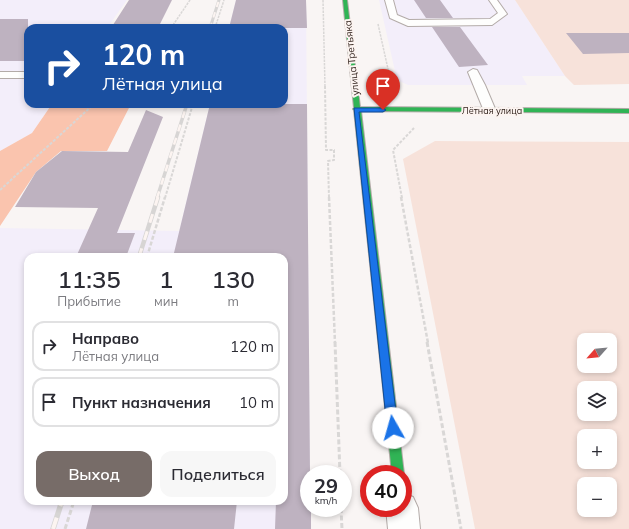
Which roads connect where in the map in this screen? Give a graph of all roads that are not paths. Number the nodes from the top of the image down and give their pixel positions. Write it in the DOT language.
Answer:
graph roads {
  1 [pos="345,0"];
  2 [pos="389,0"];
  3 [pos="493,0"];
  4 [pos="473,72"];
  5 [pos="0,75"];
  6 [pos="24,75"];
  7 [pos="356,110"];
  8 [pos="490,111"];
  9 [pos="629,111"];
  10 [pos="397,465"];
  11 [pos="403,517"];
  12 [pos="404,529"];
  1 -- 7 [label="street, улица Третьяка"];
  2 -- 3 [label="lane"];
  4 -- 8 [label="lane"];
  5 -- 6 [label="lane"];
  7 -- 8 [label="street, Лётная улица"];
  7 -- 10 [label="street, улица Третьяка"];
  8 -- 9 [label="street, Лётная улица"];
  11 -- 12 [label="street"];
}
